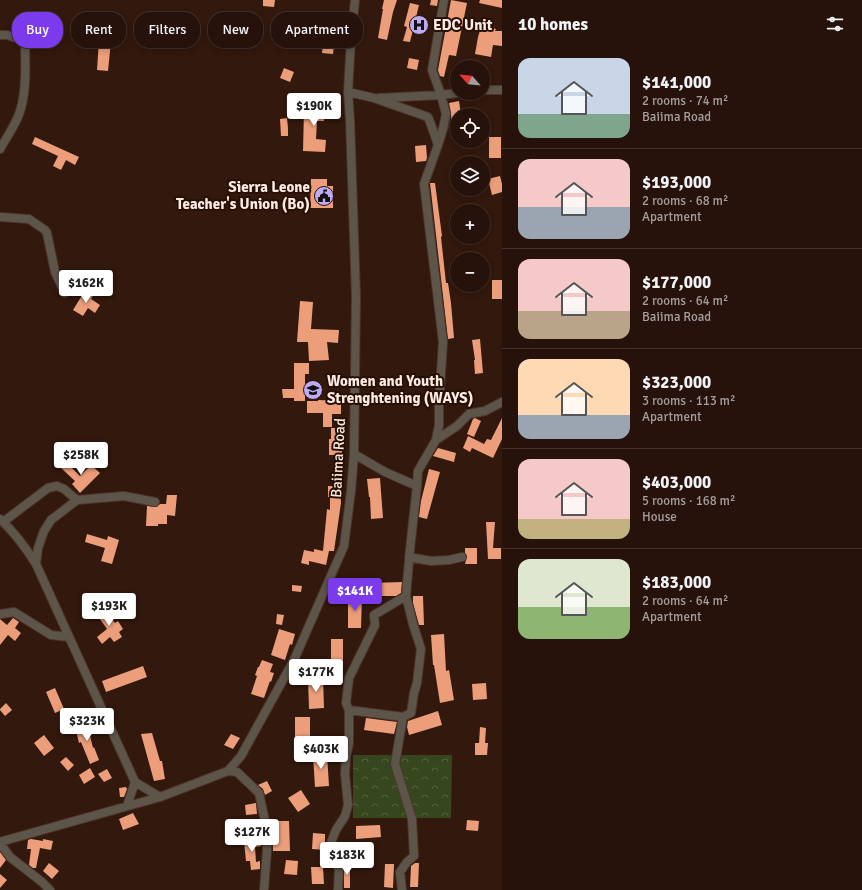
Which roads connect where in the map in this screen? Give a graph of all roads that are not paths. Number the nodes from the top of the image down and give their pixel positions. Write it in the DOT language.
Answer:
graph roads {
  1 [pos="355,0"];
  2 [pos="444,0"];
  3 [pos="0,35"];
  4 [pos="490,90"];
  5 [pos="502,90"];
  6 [pos="348,92"];
  7 [pos="450,94"];
  8 [pos="441,95"];
  9 [pos="374,98"];
  10 [pos="438,145"];
  11 [pos="0,149"];
  12 [pos="0,217"];
  13 [pos="65,293"];
  14 [pos="502,402"];
  15 [pos="436,440"];
  16 [pos="354,454"];
  17 [pos="417,486"];
  18 [pos="78,500"];
  19 [pos="154,502"];
  20 [pos="2,520"];
  21 [pos="409,557"];
  22 [pos="462,557"];
  23 [pos="36,564"];
  24 [pos="406,596"];
  25 [pos="1,614"];
  26 [pos="69,637"];
  27 [pos="349,710"];
  28 [pos="403,717"];
  29 [pos="228,771"];
  30 [pos="135,782"];
  31 [pos="160,797"];
  32 [pos="127,806"];
  33 [pos="0,842"];
  34 [pos="50,890"];
  35 [pos="264,890"];
  36 [pos="338,890"];
  37 [pos="402,890"];
  1 -- 6 [label="street, Baiima Road"];
  2 -- 8 [label="street"];
  3 -- 11 [label="street"];
  4 -- 5 [label="street"];
  6 -- 9 [label="street"];
  6 -- 16 [label="street, Baiima Road"];
  7 -- 8 [label="street"];
  8 -- 9 [label="street"];
  8 -- 10 [label="street"];
  9 -- 10 [label="street"];
  10 -- 15 [label="street"];
  12 -- 13 [label="street"];
  14 -- 15 [label="street"];
  15 -- 17 [label="street"];
  16 -- 17 [label="street"];
  16 -- 29 [label="street, Baiima Road"];
  17 -- 21 [label="street"];
  18 -- 19 [label="street"];
  18 -- 20 [label="street"];
  18 -- 23 [label="street"];
  20 -- 23 [label="street"];
  21 -- 22 [label="street"];
  21 -- 24 [label="street"];
  23 -- 26 [label="street"];
  24 -- 27 [label="street"];
  24 -- 28 [label="street"];
  25 -- 26 [label="street"];
  26 -- 30 [label="street"];
  27 -- 28 [label="street"];
  27 -- 36 [label="street"];
  28 -- 37 [label="street"];
  29 -- 31 [label="street"];
  29 -- 35 [label="street"];
  30 -- 31 [label="street"];
  30 -- 32 [label="street"];
  31 -- 32 [label="street"];
  32 -- 33 [label="street"];
  33 -- 34 [label="street"];
}
